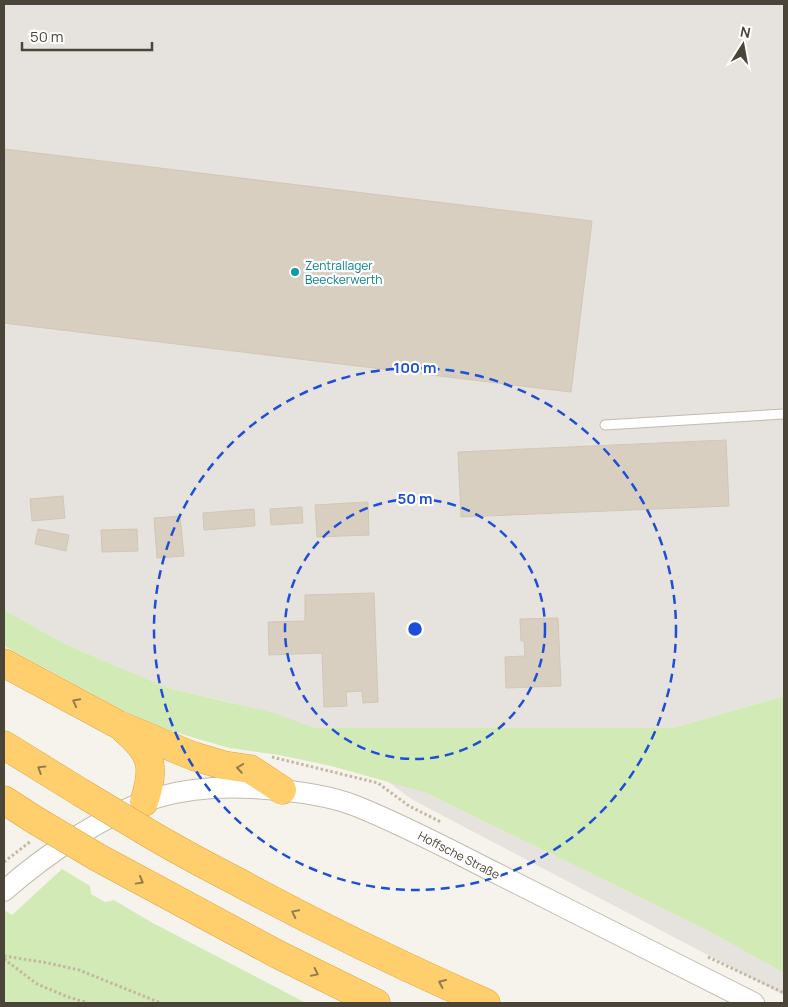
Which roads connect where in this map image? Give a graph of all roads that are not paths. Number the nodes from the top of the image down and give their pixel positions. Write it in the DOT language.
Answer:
graph roads {
  1 [pos="784,414"];
  2 [pos="605,425"];
  3 [pos="4,663"];
  4 [pos="119,725"];
  5 [pos="4,745"];
  6 [pos="282,790"];
  7 [pos="4,800"];
  8 [pos="144,802"];
  9 [pos="4,890"];
  10 [pos="376,1003"];
  11 [pos="486,1003"];
  12 [pos="754,1003"];
  1 -- 2 [label="lane"];
  4 -- 3 [label="highway, one-way"];
  6 -- 4 [label="highway, one-way"];
  4 -- 8 [label="highway"];
  11 -- 5 [label="highway, one-way, bridge"];
  6 -- 8 [label="street, Hoffsche Straße"];
  6 -- 12 [label="street, Hoffsche Straße"];
  7 -- 10 [label="highway, one-way, bridge"];
  8 -- 9 [label="street, Hoffsche Straße"];
}
